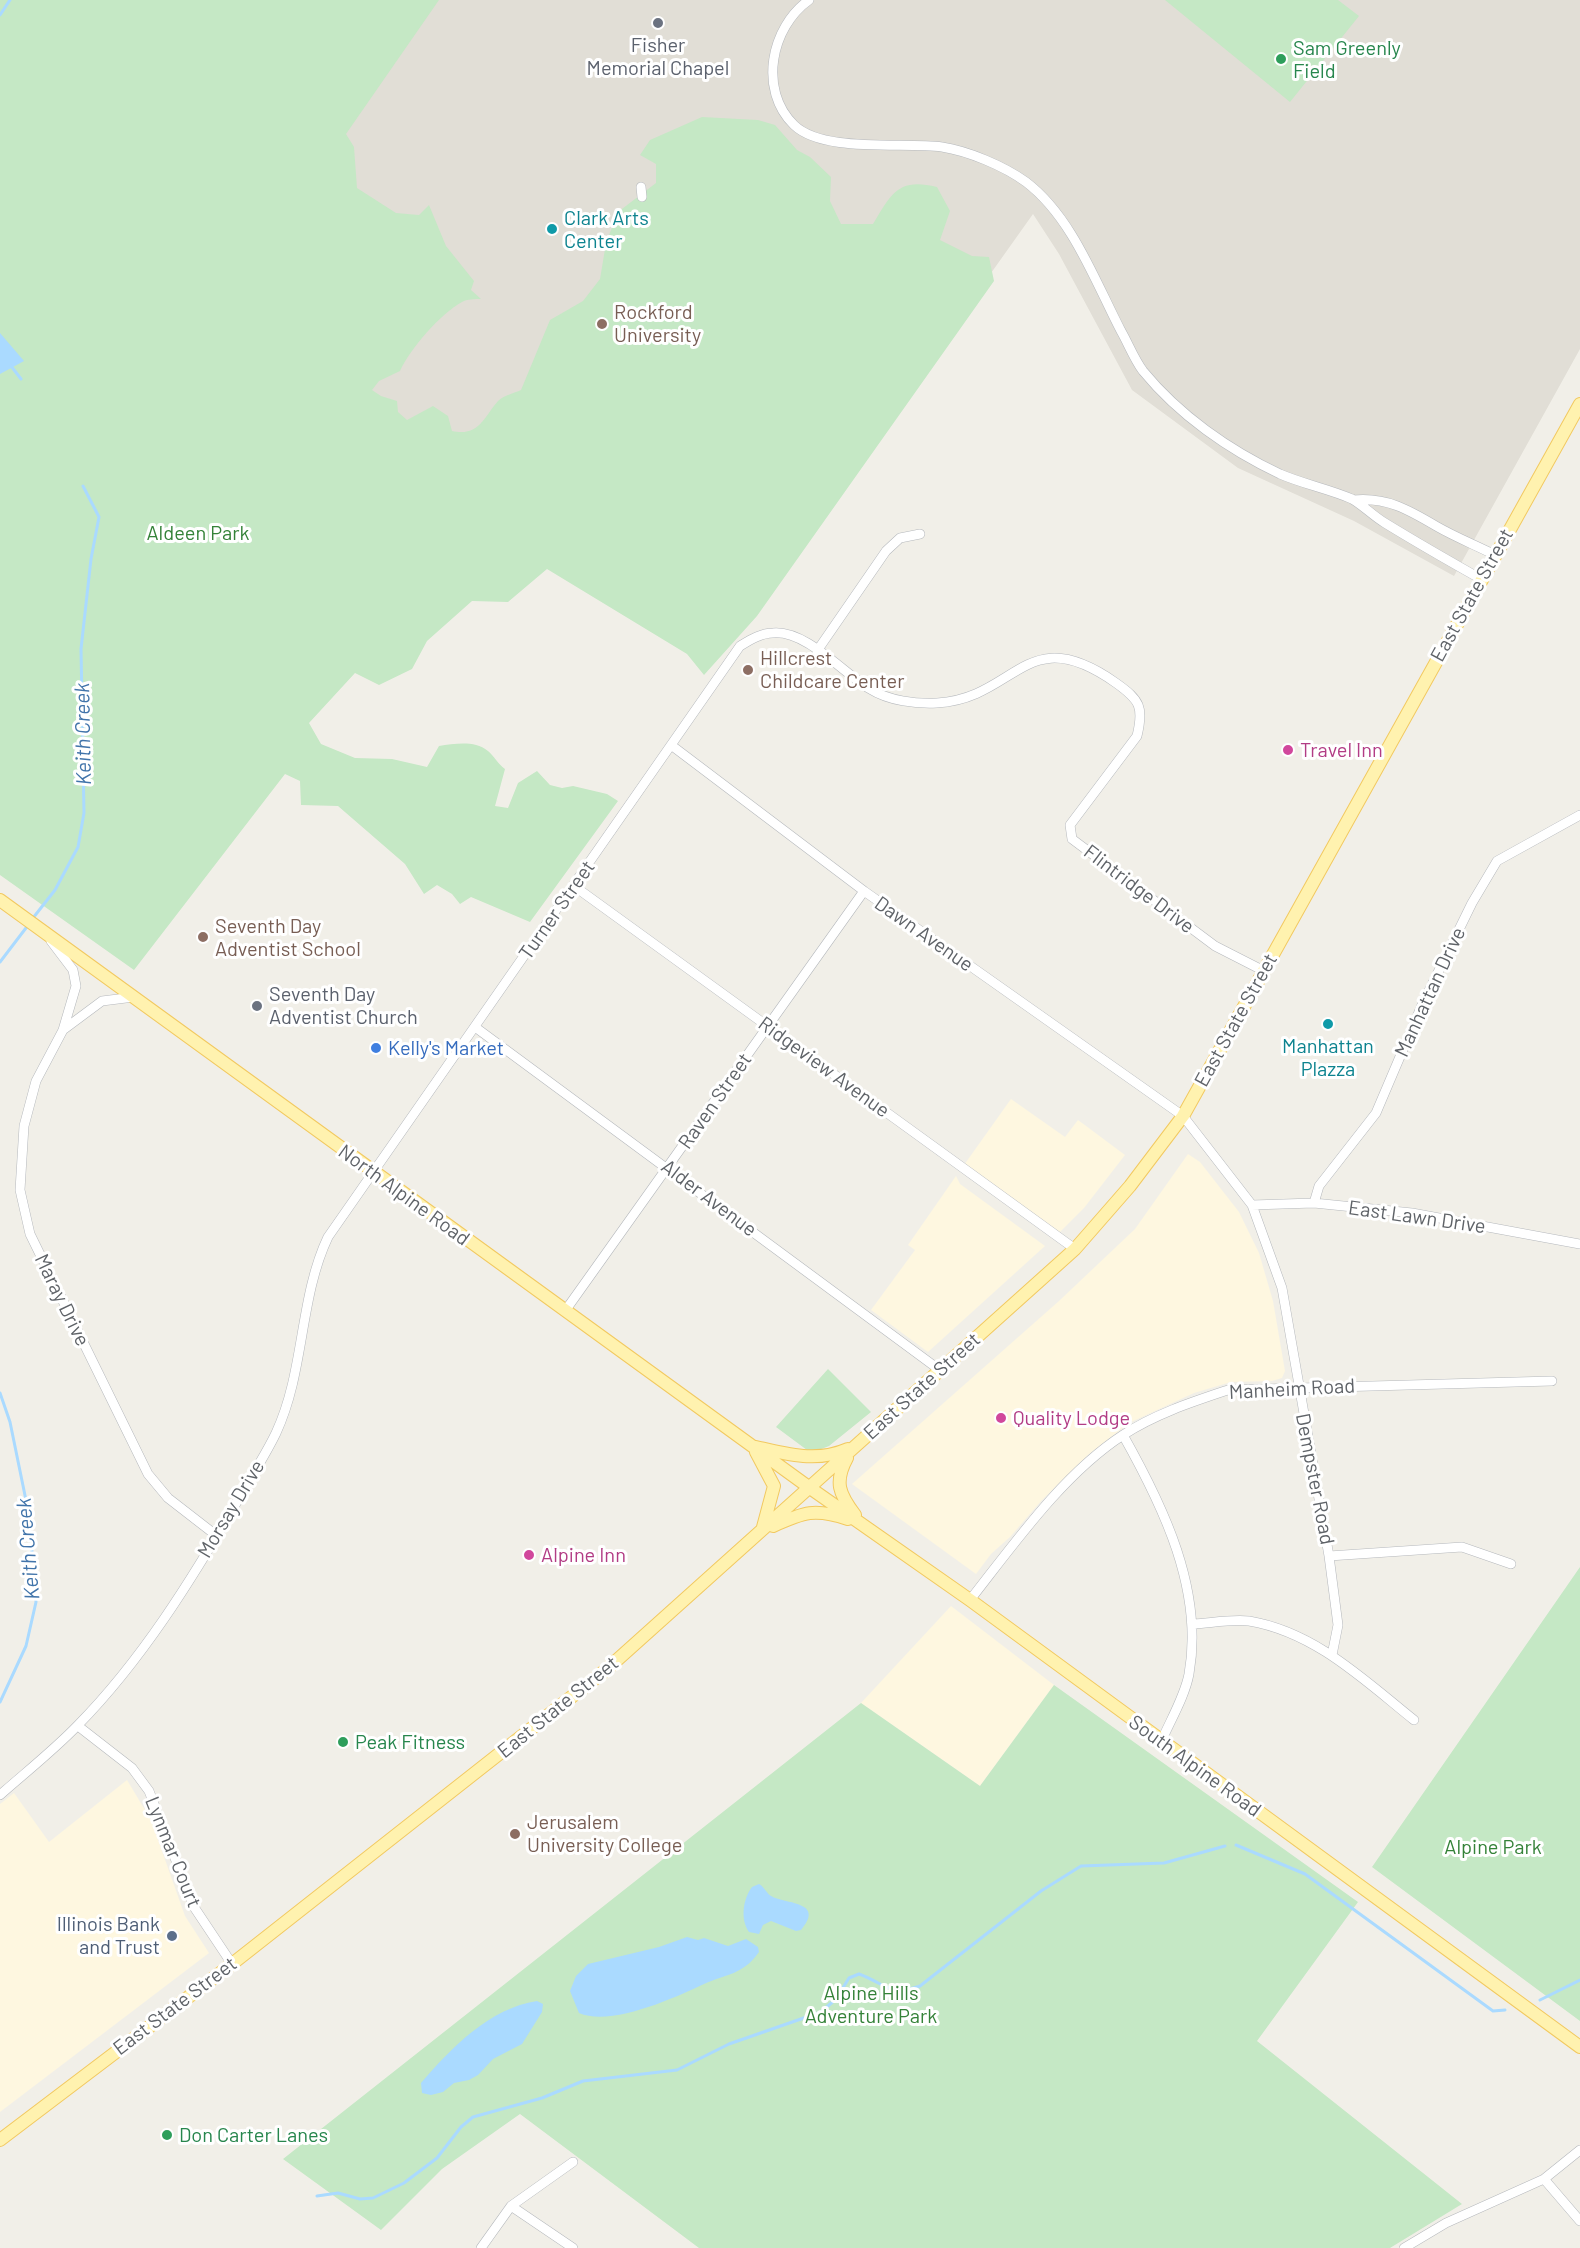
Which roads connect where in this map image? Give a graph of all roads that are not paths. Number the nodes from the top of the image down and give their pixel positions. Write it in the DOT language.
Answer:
graph roads {
  1 [pos="809,0"];
  2 [pos="1580,404"];
  3 [pos="1354,500"];
  4 [pos="920,534"];
  5 [pos="1495,555"];
  6 [pos="1481,579"];
  7 [pos="740,646"];
  8 [pos="817,651"];
  9 [pos="671,745"];
  10 [pos="1580,815"];
  11 [pos="574,886"];
  12 [pos="864,891"];
  13 [pos="0,900"];
  14 [pos="45,932"];
  15 [pos="1264,971"];
  16 [pos="134,998"];
  17 [pos="767,1026"];
  18 [pos="475,1027"];
  19 [pos="63,1030"];
  20 [pos="1183,1116"];
  21 [pos="668,1168"];
  22 [pos="373,1172"];
  23 [pos="1314,1203"];
  24 [pos="1252,1205"];
  25 [pos="1580,1244"];
  26 [pos="1075,1249"];
  27 [pos="565,1311"];
  28 [pos="941,1371"];
  29 [pos="1552,1381"];
  30 [pos="1298,1387"];
  31 [pos="1123,1435"];
  32 [pos="752,1445"];
  33 [pos="857,1445"];
  34 [pos="810,1488"];
  35 [pos="861,1523"];
  36 [pos="761,1531"];
  37 [pos="218,1536"];
  38 [pos="1329,1556"];
  39 [pos="1512,1564"];
  40 [pos="970,1600"];
  41 [pos="1194,1624"];
  42 [pos="1332,1655"];
  43 [pos="1414,1720"];
  44 [pos="78,1726"];
  45 [pos="1161,1742"];
  46 [pos="0,1795"];
  47 [pos="232,1964"];
  48 [pos="1580,2047"];
  49 [pos="0,2140"];
  50 [pos="1580,2150"];
  51 [pos="573,2162"];
  52 [pos="1544,2179"];
  53 [pos="511,2206"];
  54 [pos="1580,2221"];
  55 [pos="481,2248"];
  56 [pos="573,2248"];
  57 [pos="1404,2248"];
  1 -- 3 [label="street"];
  2 -- 5 [label="main road, East State Street"];
  3 -- 5 [label="street"];
  3 -- 6 [label="street"];
  4 -- 8 [label="street"];
  5 -- 6 [label="main road, East State Street"];
  6 -- 15 [label="main road, East State Street"];
  7 -- 8 [label="street, Flintridge Drive"];
  7 -- 9 [label="street, Turner Street"];
  8 -- 15 [label="street, Flintridge Drive"];
  9 -- 11 [label="street, Turner Street"];
  9 -- 12 [label="street, Dawn Avenue"];
  10 -- 23 [label="street, Manhattan Drive"];
  11 -- 17 [label="street, Ridgeview Avenue"];
  11 -- 18 [label="street, Turner Street"];
  12 -- 17 [label="street, Raven Street"];
  12 -- 20 [label="street, Dawn Avenue"];
  13 -- 14 [label="main road, North Alpine Road"];
  14 -- 16 [label="main road, North Alpine Road"];
  14 -- 19 [label="street"];
  15 -- 20 [label="main road, East State Street"];
  16 -- 19 [label="street"];
  16 -- 22 [label="main road, North Alpine Road"];
  17 -- 21 [label="street, Raven Street"];
  17 -- 26 [label="street, Ridgeview Avenue"];
  18 -- 21 [label="street, Alder Avenue"];
  18 -- 22 [label="street, Turner Street"];
  19 -- 37 [label="street, Maray Drive"];
  20 -- 24 [label="street, Dempster Road"];
  20 -- 26 [label="main road, East State Street"];
  21 -- 27 [label="street, Raven Street"];
  21 -- 28 [label="street, Alder Avenue"];
  22 -- 27 [label="main road, North Alpine Road"];
  22 -- 37 [label="street, Morsay Drive"];
  23 -- 24 [label="street, East Lawn Drive"];
  23 -- 25 [label="street, East Lawn Drive"];
  24 -- 30 [label="street, Dempster Road"];
  26 -- 28 [label="main road, East State Street"];
  27 -- 32 [label="main road, North Alpine Road"];
  28 -- 33 [label="main road, East State Street"];
  29 -- 30 [label="street, Manheim Road"];
  30 -- 31 [label="street, Manheim Road"];
  30 -- 38 [label="street, Dempster Road"];
  31 -- 40 [label="street, Manheim Road"];
  31 -- 41 [label="street"];
  32 -- 33 [label="main road"];
  32 -- 34 [label="main road, North Alpine Road"];
  32 -- 36 [label="main road"];
  33 -- 34 [label="main road, East State Street"];
  33 -- 35 [label="main road"];
  34 -- 35 [label="main road, South Alpine Road"];
  34 -- 36 [label="main road, East State Street"];
  35 -- 36 [label="main road"];
  35 -- 40 [label="main road, South Alpine Road"];
  36 -- 47 [label="main road, East State Street"];
  37 -- 44 [label="street, Morsay Drive"];
  38 -- 39 [label="street"];
  38 -- 42 [label="street, Dempster Road"];
  40 -- 45 [label="main road, South Alpine Road"];
  41 -- 42 [label="street"];
  41 -- 45 [label="street"];
  42 -- 43 [label="street"];
  44 -- 46 [label="street, Morsay Drive"];
  44 -- 47 [label="street, Lynmar Court"];
  45 -- 48 [label="main road, South Alpine Road"];
  47 -- 49 [label="main road, East State Street"];
  50 -- 52 [label="street"];
  51 -- 53 [label="street"];
  52 -- 54 [label="street"];
  52 -- 57 [label="street"];
  53 -- 55 [label="street"];
  53 -- 56 [label="street"];
}
